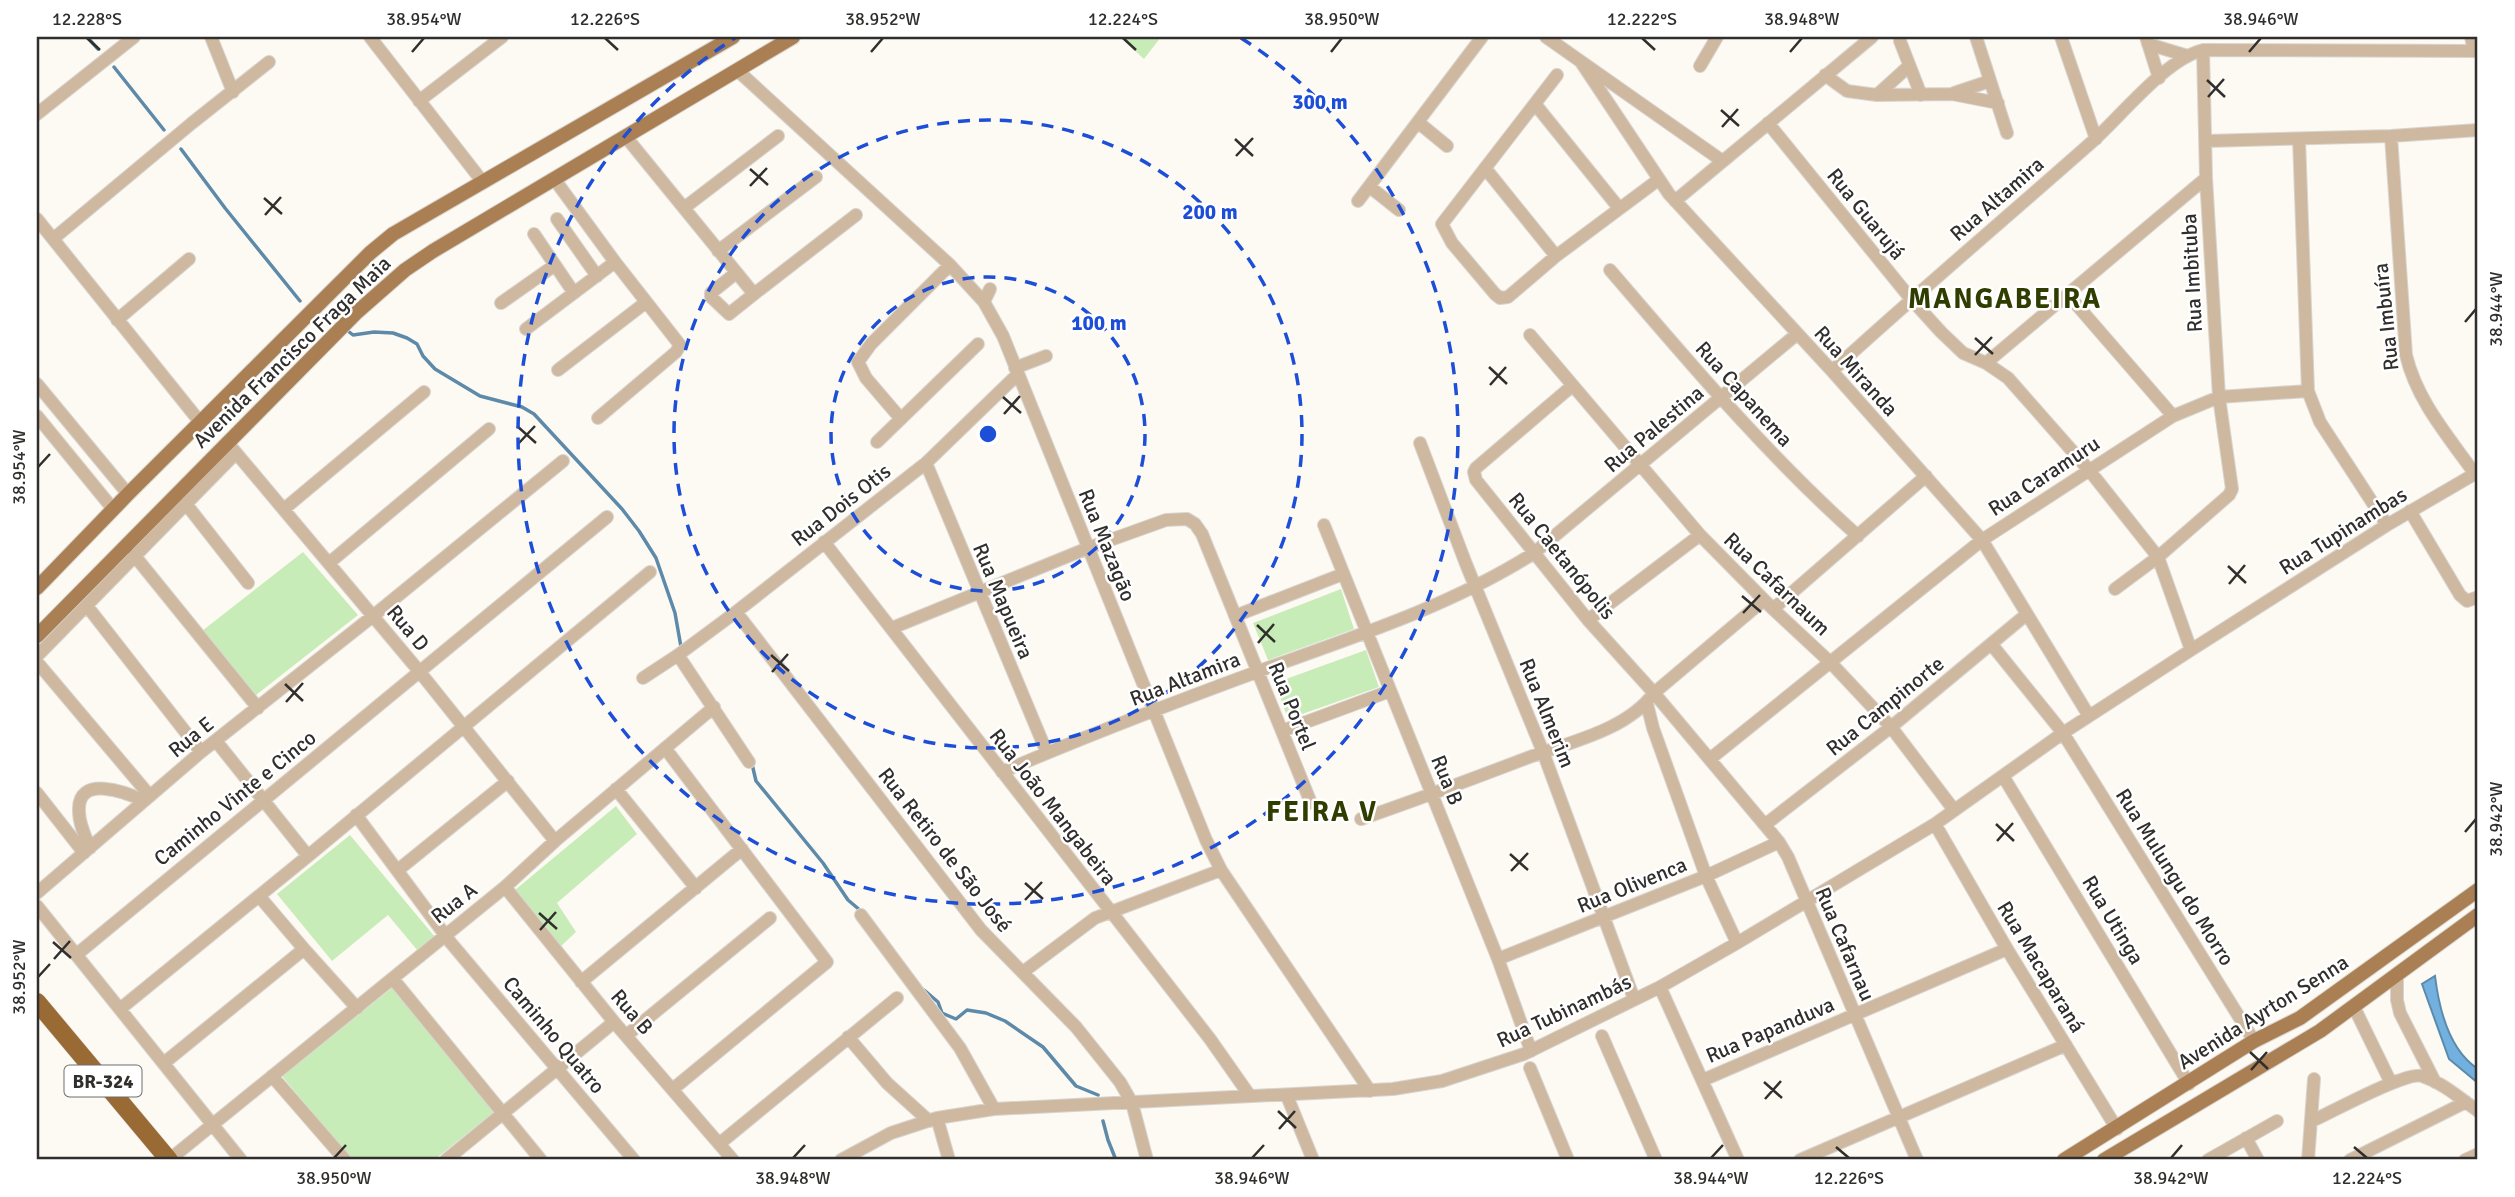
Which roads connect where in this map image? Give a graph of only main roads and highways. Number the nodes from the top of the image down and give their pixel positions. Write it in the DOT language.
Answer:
graph roads {
  1 [pos="733,37"];
  2 [pos="793,37"];
  3 [pos="83,542"];
  4 [pos="100,572"];
  5 [pos="37,588"];
  6 [pos="37,601"];
  7 [pos="37,621"];
  8 [pos="37,636"];
  9 [pos="2478,890"];
  10 [pos="2478,915"];
  11 [pos="37,1002"];
  12 [pos="2112,1158"];
  13 [pos="169,1160"];
  14 [pos="2064,1160"];
  1 -- 3 [label="main road, Avenida Francisco Fraga Maia"];
  2 -- 4 [label="main road, Avenida Francisco Fraga Maia"];
  3 -- 5 [label="main road, Avenida Francisco Fraga Maia"];
  3 -- 6 [label="main road"];
  4 -- 7 [label="main road"];
  4 -- 8 [label="main road, Avenida Francisco Fraga Maia"];
  9 -- 14 [label="main road, Avenida Ayrton Senna"];
  10 -- 12 [label="main road, Avenida Ayrton Senna"];
  11 -- 13 [label="highway, BR-324"];
}
